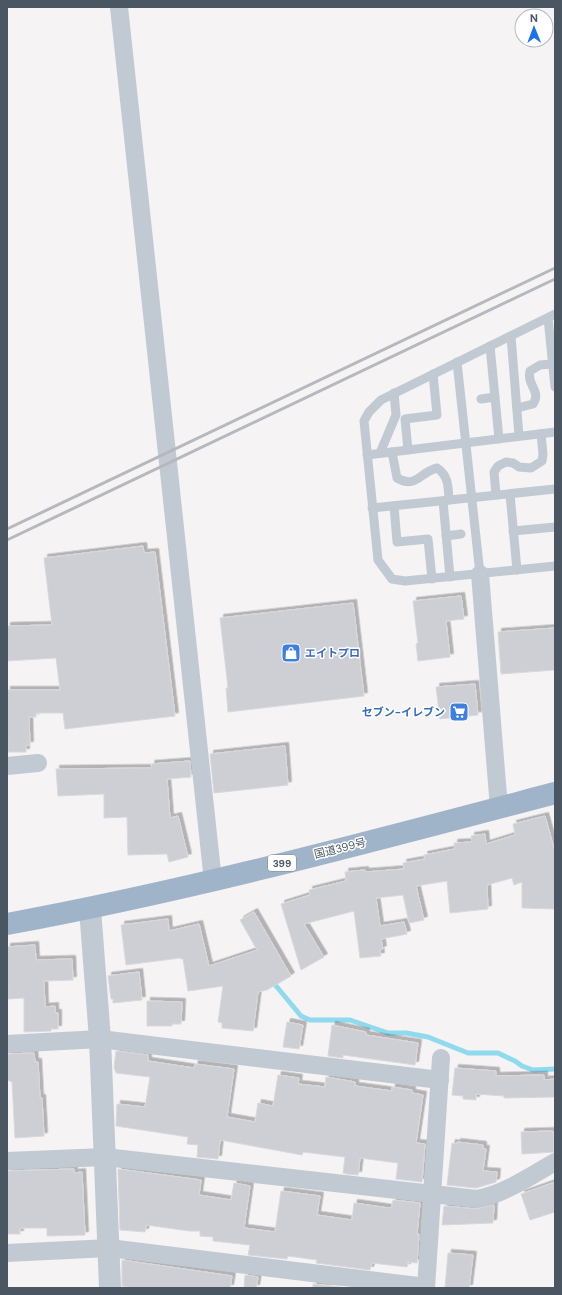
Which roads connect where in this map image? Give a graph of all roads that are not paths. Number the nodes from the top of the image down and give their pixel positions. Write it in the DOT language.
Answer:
graph roads {
  1 [pos="120,7"];
  2 [pos="551,316"];
  3 [pos="511,336"];
  4 [pos="490,346"];
  5 [pos="553,360"];
  6 [pos="457,362"];
  7 [pos="433,374"];
  8 [pos="555,382"];
  9 [pos="394,393"];
  10 [pos="495,397"];
  11 [pos="481,399"];
  12 [pos="517,408"];
  13 [pos="555,432"];
  14 [pos="541,434"];
  15 [pos="519,436"];
  16 [pos="499,439"];
  17 [pos="466,443"];
  18 [pos="408,450"];
  19 [pos="392,452"];
  20 [pos="380,453"];
  21 [pos="367,455"];
  22 [pos="555,489"];
  23 [pos="510,494"];
  24 [pos="496,495"];
  25 [pos="471,498"];
  26 [pos="446,500"];
  27 [pos="394,506"];
  28 [pos="372,508"];
  29 [pos="555,526"];
  30 [pos="513,531"];
  31 [pos="461,534"];
  32 [pos="446,536"];
  33 [pos="555,566"];
  34 [pos="516,570"];
  35 [pos="480,574"];
  36 [pos="450,577"];
  37 [pos="432,579"];
  38 [pos="38,763"];
  39 [pos="7,766"];
  40 [pos="555,793"];
  41 [pos="499,808"];
  42 [pos="213,880"];
  43 [pos="90,909"];
  44 [pos="7,924"];
  45 [pos="100,1039"];
  46 [pos="7,1044"];
  47 [pos="441,1058"];
  48 [pos="440,1080"];
  49 [pos="104,1156"];
  50 [pos="7,1161"];
  51 [pos="555,1162"];
  52 [pos="432,1195"];
  53 [pos="109,1248"];
  54 [pos="7,1252"];
  55 [pos="426,1287"];
  56 [pos="110,1288"];
  1 -- 42 [label="street"];
  2 -- 3 [label="lane"];
  2 -- 5 [label="lane"];
  3 -- 4 [label="lane"];
  3 -- 12 [label="lane"];
  4 -- 6 [label="lane"];
  4 -- 10 [label="lane"];
  5 -- 8 [label="lane"];
  5 -- 12 [label="lane"];
  6 -- 7 [label="lane"];
  6 -- 17 [label="lane"];
  7 -- 9 [label="lane"];
  7 -- 18 [label="lane"];
  9 -- 20 [label="lane"];
  9 -- 21 [label="lane"];
  10 -- 11 [label="lane"];
  10 -- 16 [label="lane"];
  12 -- 15 [label="lane"];
  13 -- 14 [label="lane"];
  14 -- 15 [label="lane"];
  14 -- 24 [label="lane"];
  15 -- 16 [label="lane"];
  16 -- 17 [label="lane"];
  17 -- 18 [label="lane"];
  17 -- 25 [label="lane"];
  18 -- 19 [label="lane"];
  19 -- 20 [label="lane"];
  19 -- 26 [label="lane"];
  20 -- 21 [label="lane"];
  21 -- 28 [label="lane"];
  22 -- 23 [label="lane"];
  23 -- 24 [label="lane"];
  23 -- 30 [label="lane"];
  24 -- 25 [label="lane"];
  25 -- 26 [label="lane"];
  25 -- 35 [label="lane"];
  26 -- 27 [label="lane"];
  26 -- 32 [label="lane"];
  27 -- 28 [label="lane"];
  27 -- 37 [label="lane"];
  28 -- 37 [label="lane"];
  29 -- 30 [label="lane"];
  30 -- 34 [label="lane"];
  31 -- 32 [label="lane"];
  32 -- 36 [label="lane"];
  33 -- 34 [label="lane"];
  34 -- 35 [label="lane"];
  35 -- 36 [label="lane"];
  35 -- 41 [label="street"];
  36 -- 37 [label="lane"];
  38 -- 39 [label="street"];
  40 -- 41 [label="highway, 国道399号 / 399"];
  41 -- 42 [label="highway, 国道399号 / 399"];
  42 -- 43 [label="highway, 国道399号 / 399"];
  43 -- 44 [label="highway, 国道399号 / 399"];
  43 -- 45 [label="street"];
  45 -- 46 [label="street"];
  45 -- 48 [label="street"];
  45 -- 49 [label="street"];
  47 -- 48 [label="street"];
  48 -- 52 [label="street"];
  49 -- 50 [label="street"];
  49 -- 52 [label="street"];
  49 -- 53 [label="street"];
  51 -- 52 [label="street"];
  52 -- 55 [label="street"];
  53 -- 54 [label="street"];
  53 -- 55 [label="street"];
  53 -- 56 [label="street"];
}
